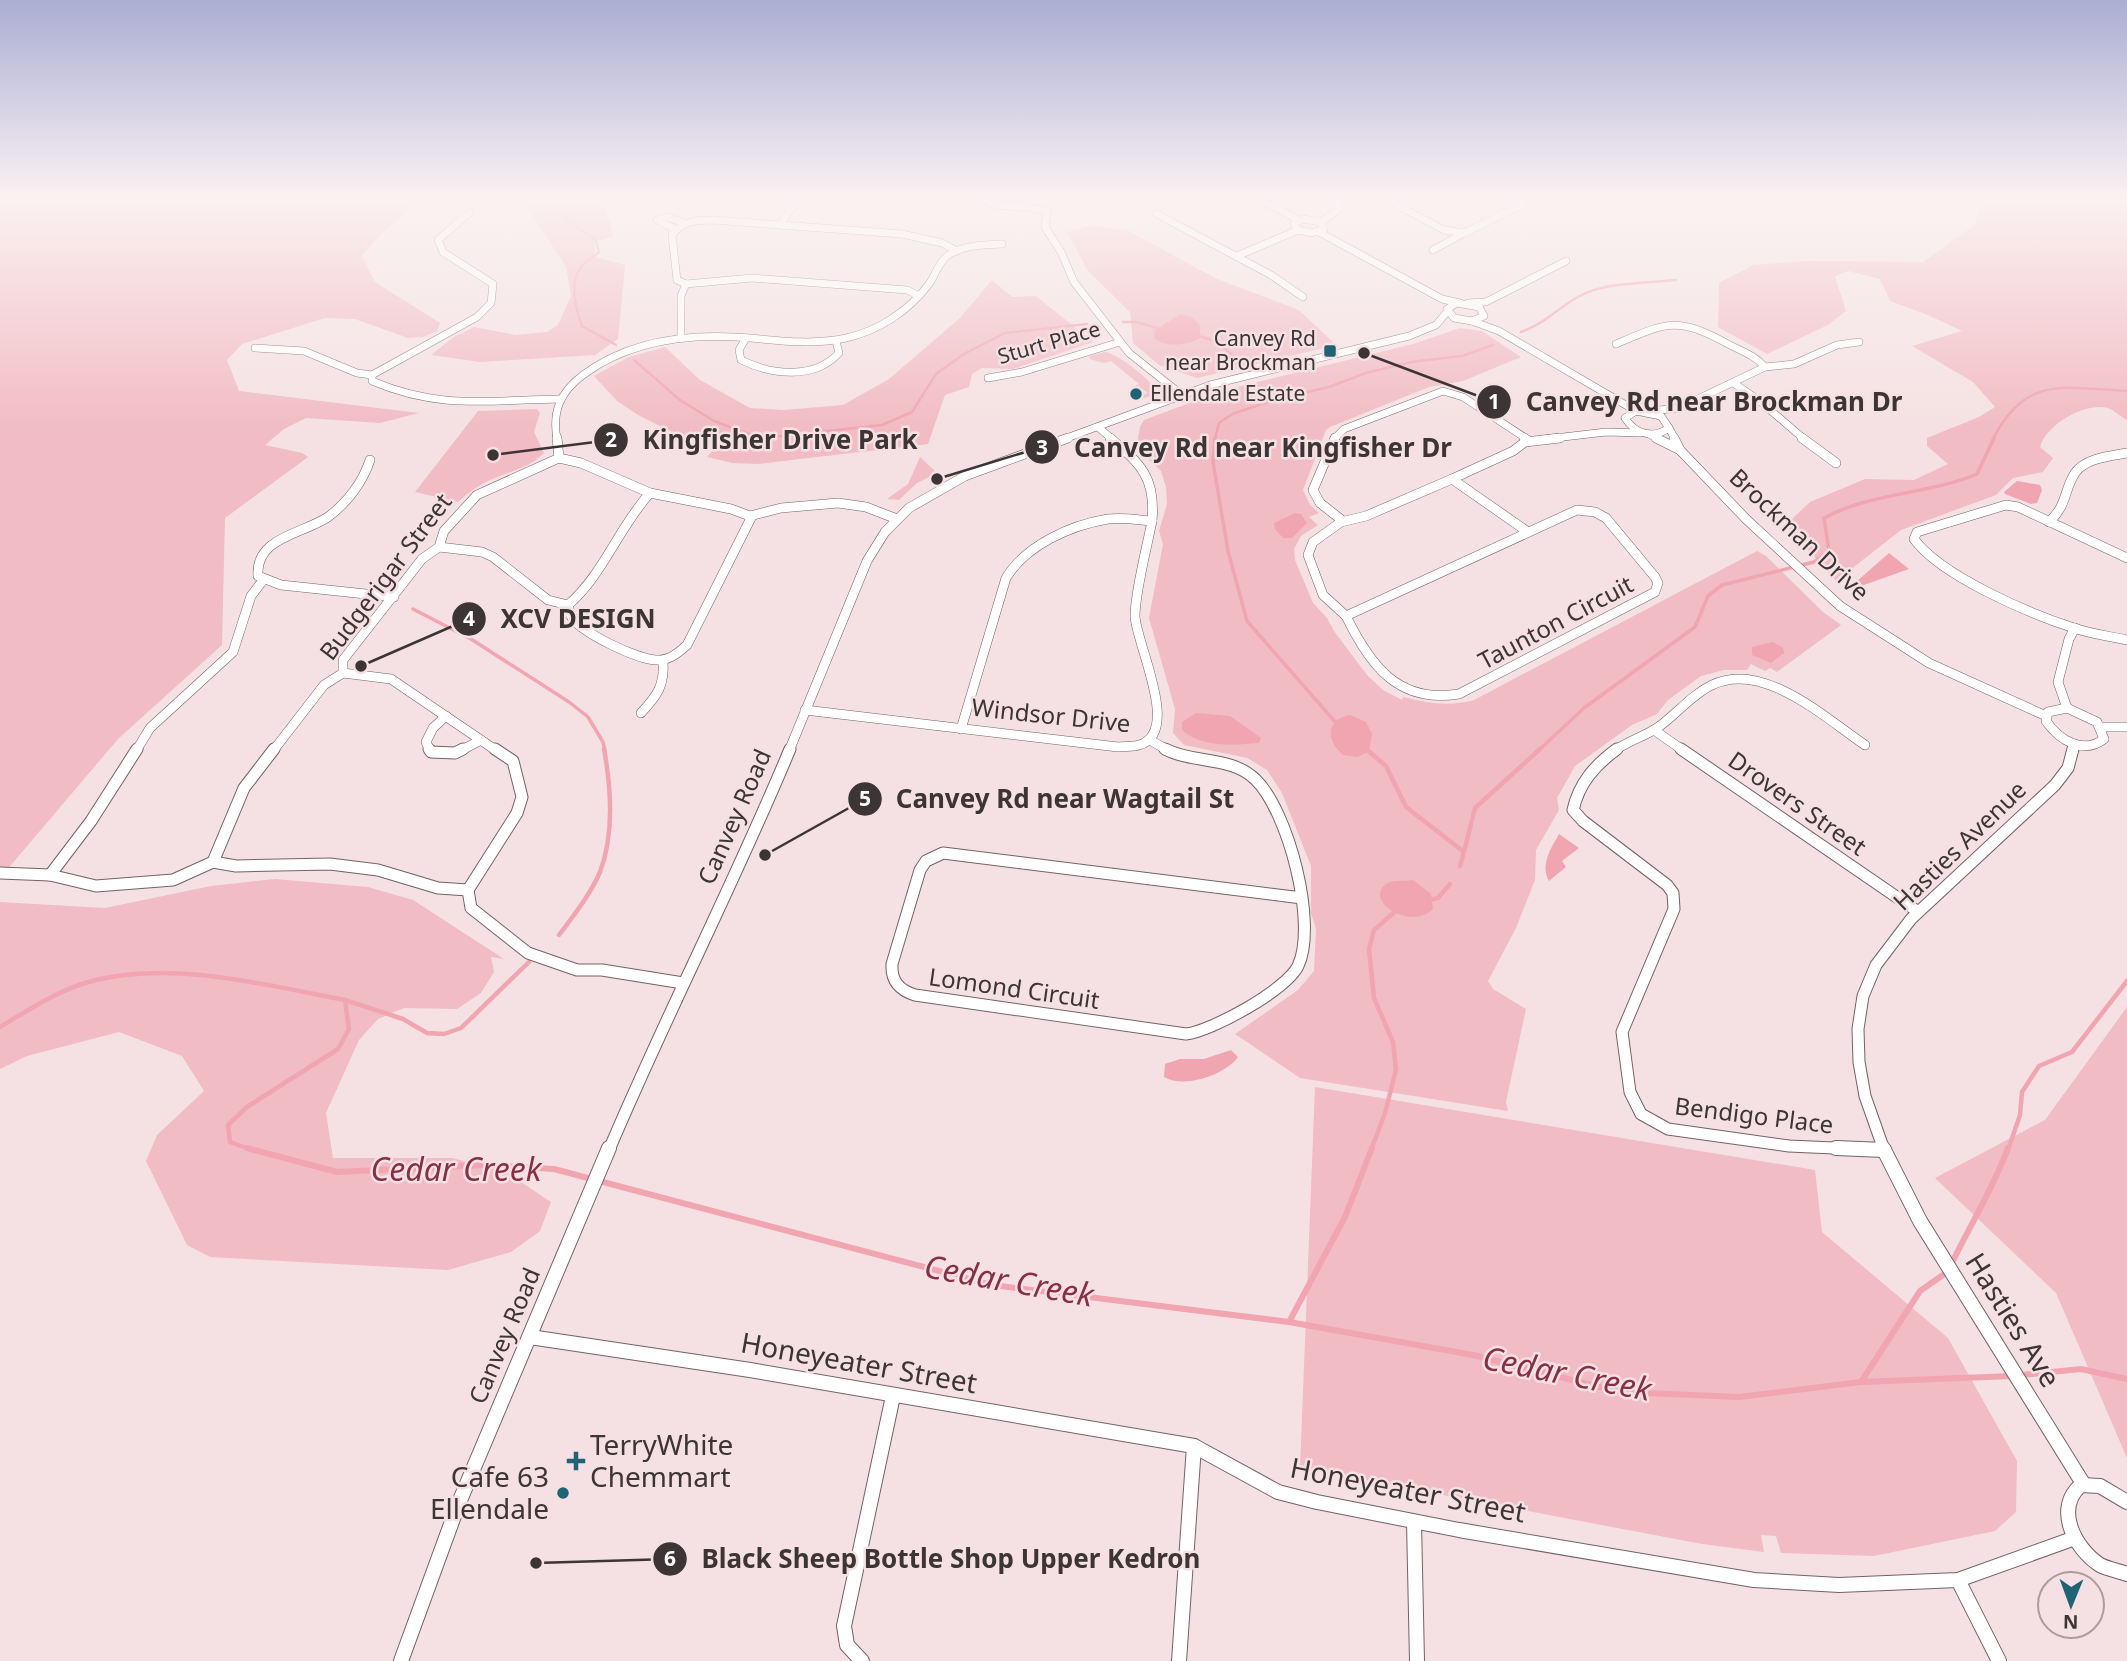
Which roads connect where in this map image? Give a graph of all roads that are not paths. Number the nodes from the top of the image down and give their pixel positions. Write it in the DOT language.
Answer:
graph roads {
  1 [pos="477,274"];
  2 [pos="676,274"];
  3 [pos="934,274"];
  4 [pos="1070,274"];
  5 [pos="1268,274"];
  6 [pos="1395,274"];
  7 [pos="1545,274"];
  8 [pos="686,284"];
  9 [pos="919,296"];
  10 [pos="1303,298"];
  11 [pos="1442,299"];
  12 [pos="1464,303"];
  13 [pos="1485,309"];
  14 [pos="1448,310"];
  15 [pos="1469,321"];
  16 [pos="1428,329"];
  17 [pos="1499,331"];
  18 [pos="681,337"];
  19 [pos="746,338"];
  20 [pos="836,341"];
  21 [pos="1120,342"];
  22 [pos="1859,342"];
  23 [pos="1616,344"];
  24 [pos="256,348"];
  25 [pos="1765,367"];
  26 [pos="372,374"];
  27 [pos="988,378"];
  28 [pos="1735,384"];
  29 [pos="1182,396"];
  30 [pos="1609,397"];
  31 [pos="560,399"];
  32 [pos="1679,408"];
  33 [pos="1636,411"];
  34 [pos="1650,411"];
  35 [pos="1626,419"];
  36 [pos="1668,424"];
  37 [pos="1098,427"];
  38 [pos="1606,432"];
  39 [pos="1645,433"];
  40 [pos="1528,441"];
  41 [pos="1680,450"];
  42 [pos="2127,453"];
  43 [pos="559,458"];
  44 [pos="370,460"];
  45 [pos="1836,463"];
  46 [pos="1452,479"];
  47 [pos="650,493"];
  48 [pos="752,516"];
  49 [pos="897,519"];
  50 [pos="1343,521"];
  51 [pos="1152,522"];
  52 [pos="2049,522"];
  53 [pos="1528,533"];
  54 [pos="439,547"];
  55 [pos="2127,558"];
  56 [pos="264,579"];
  57 [pos="394,597"];
  58 [pos="568,605"];
  59 [pos="1346,616"];
  60 [pos="2075,628"];
  61 [pos="2127,640"];
  62 [pos="663,661"];
  63 [pos="343,673"];
  64 [pos="2067,708"];
  65 [pos="805,710"];
  66 [pos="641,713"];
  67 [pos="446,716"];
  68 [pos="2046,716"];
  69 [pos="2101,727"];
  70 [pos="2127,727"];
  71 [pos="961,729"];
  72 [pos="1654,730"];
  73 [pos="481,740"];
  74 [pos="1150,740"];
  75 [pos="2074,744"];
  76 [pos="1865,745"];
  77 [pos="214,862"];
  78 [pos="0,873"];
  79 [pos="50,875"];
  80 [pos="468,890"];
  81 [pos="1302,898"];
  82 [pos="1917,911"];
  83 [pos="683,983"];
  84 [pos="1884,1150"];
  85 [pos="1899,1182"];
  86 [pos="530,1337"];
  87 [pos="893,1396"];
  88 [pos="1194,1446"];
  89 [pos="2084,1485"];
  90 [pos="2127,1502"];
  91 [pos="1414,1522"];
  92 [pos="2075,1538"];
  93 [pos="2127,1574"];
  94 [pos="1958,1580"];
  95 [pos="401,1661"];
  96 [pos="862,1661"];
  97 [pos="1179,1661"];
  98 [pos="1417,1661"];
  99 [pos="1999,1661"];
  1 -- 26 [label="street"];
  2 -- 8 [label="street"];
  3 -- 9 [label="street"];
  4 -- 21 [label="street"];
  5 -- 10 [label="street"];
  6 -- 11 [label="street"];
  7 -- 13 [label="street"];
  8 -- 9 [label="street"];
  8 -- 18 [label="street"];
  9 -- 20 [label="street"];
  11 -- 12 [label="street"];
  11 -- 14 [label="street"];
  12 -- 13 [label="street"];
  12 -- 14 [label="street, Canvey Road"];
  13 -- 15 [label="street, Canvey Road"];
  13 -- 17 [label="street"];
  14 -- 15 [label="street"];
  14 -- 16 [label="street, Canvey Road"];
  15 -- 16 [label="street, Canvey Road"];
  15 -- 17 [label="street"];
  16 -- 29 [label="street, Canvey Road"];
  17 -- 30 [label="street"];
  18 -- 19 [label="street"];
  18 -- 31 [label="street"];
  19 -- 20 [label="street"];
  19 -- 20 [label="street"];
  21 -- 27 [label="street, Sturt Place"];
  21 -- 29 [label="street"];
  22 -- 25 [label="street"];
  23 -- 25 [label="street"];
  24 -- 26 [label="street"];
  25 -- 28 [label="street"];
  26 -- 31 [label="street"];
  28 -- 32 [label="street"];
  28 -- 45 [label="street"];
  29 -- 37 [label="street, Canvey Road"];
  30 -- 33 [label="street"];
  30 -- 35 [label="street"];
  31 -- 43 [label="street"];
  32 -- 34 [label="street"];
  32 -- 36 [label="street"];
  33 -- 34 [label="street"];
  33 -- 35 [label="street, Taunton Circuit"];
  34 -- 36 [label="street"];
  35 -- 38 [label="street, Taunton Circuit"];
  35 -- 39 [label="street, Brockman Drive"];
  36 -- 39 [label="street"];
  36 -- 41 [label="street, Brockman Drive"];
  37 -- 49 [label="street, Canvey Road"];
  37 -- 51 [label="street, Windsor Drive"];
  38 -- 39 [label="street, Taunton Circuit"];
  38 -- 40 [label="street, Taunton Circuit"];
  39 -- 41 [label="street, Brockman Drive"];
  40 -- 46 [label="street, Taunton Circuit"];
  40 -- 50 [label="street"];
  41 -- 68 [label="street, Brockman Drive"];
  42 -- 52 [label="street"];
  43 -- 47 [label="street"];
  43 -- 54 [label="street, Budgerigar Street"];
  44 -- 56 [label="street"];
  46 -- 50 [label="street, Taunton Circuit"];
  46 -- 53 [label="street"];
  47 -- 48 [label="street"];
  47 -- 58 [label="street"];
  48 -- 49 [label="street"];
  48 -- 62 [label="street"];
  49 -- 65 [label="street, Canvey Road"];
  50 -- 59 [label="street, Taunton Circuit"];
  51 -- 71 [label="street"];
  51 -- 74 [label="street, Windsor Drive"];
  52 -- 55 [label="street"];
  52 -- 60 [label="street"];
  53 -- 59 [label="street, Taunton Circuit"];
  53 -- 59 [label="street, Taunton Circuit"];
  54 -- 57 [label="street, Budgerigar Street"];
  54 -- 58 [label="street"];
  56 -- 57 [label="street"];
  56 -- 79 [label="street"];
  57 -- 63 [label="street, Budgerigar Street"];
  58 -- 62 [label="street"];
  60 -- 61 [label="street"];
  60 -- 64 [label="street"];
  62 -- 66 [label="street"];
  63 -- 67 [label="street"];
  63 -- 77 [label="street, Budgerigar Street"];
  64 -- 68 [label="street"];
  64 -- 69 [label="street"];
  65 -- 71 [label="street, Windsor Drive"];
  65 -- 83 [label="street, Canvey Road"];
  67 -- 73 [label="street"];
  67 -- 73 [label="street"];
  68 -- 75 [label="street"];
  69 -- 70 [label="street"];
  69 -- 75 [label="street"];
  71 -- 74 [label="street, Windsor Drive"];
  72 -- 76 [label="street, Bendigo Place"];
  72 -- 82 [label="street, Drovers Street"];
  72 -- 84 [label="street, Bendigo Place"];
  73 -- 80 [label="street"];
  74 -- 81 [label="street, Lomond Circuit"];
  75 -- 82 [label="street, Hasties Avenue"];
  77 -- 79 [label="street"];
  77 -- 80 [label="street"];
  78 -- 79 [label="street"];
  80 -- 83 [label="street"];
  81 -- 81 [label="street, Lomond Circuit"];
  82 -- 84 [label="street, Hasties Avenue"];
  83 -- 86 [label="street, Canvey Road"];
  84 -- 85 [label="street, Hasties Avenue"];
  85 -- 89 [label="street, Hasties Ave"];
  86 -- 87 [label="street, Honeyeater Street"];
  86 -- 95 [label="street, Canvey Road"];
  87 -- 88 [label="street, Honeyeater Street"];
  87 -- 96 [label="street"];
  88 -- 91 [label="street, Honeyeater Street"];
  88 -- 97 [label="street"];
  89 -- 90 [label="street"];
  89 -- 92 [label="street"];
  91 -- 94 [label="street, Honeyeater Street"];
  91 -- 98 [label="street"];
  92 -- 93 [label="street"];
  92 -- 94 [label="street, Honeyeater Street"];
  94 -- 99 [label="street"];
}
